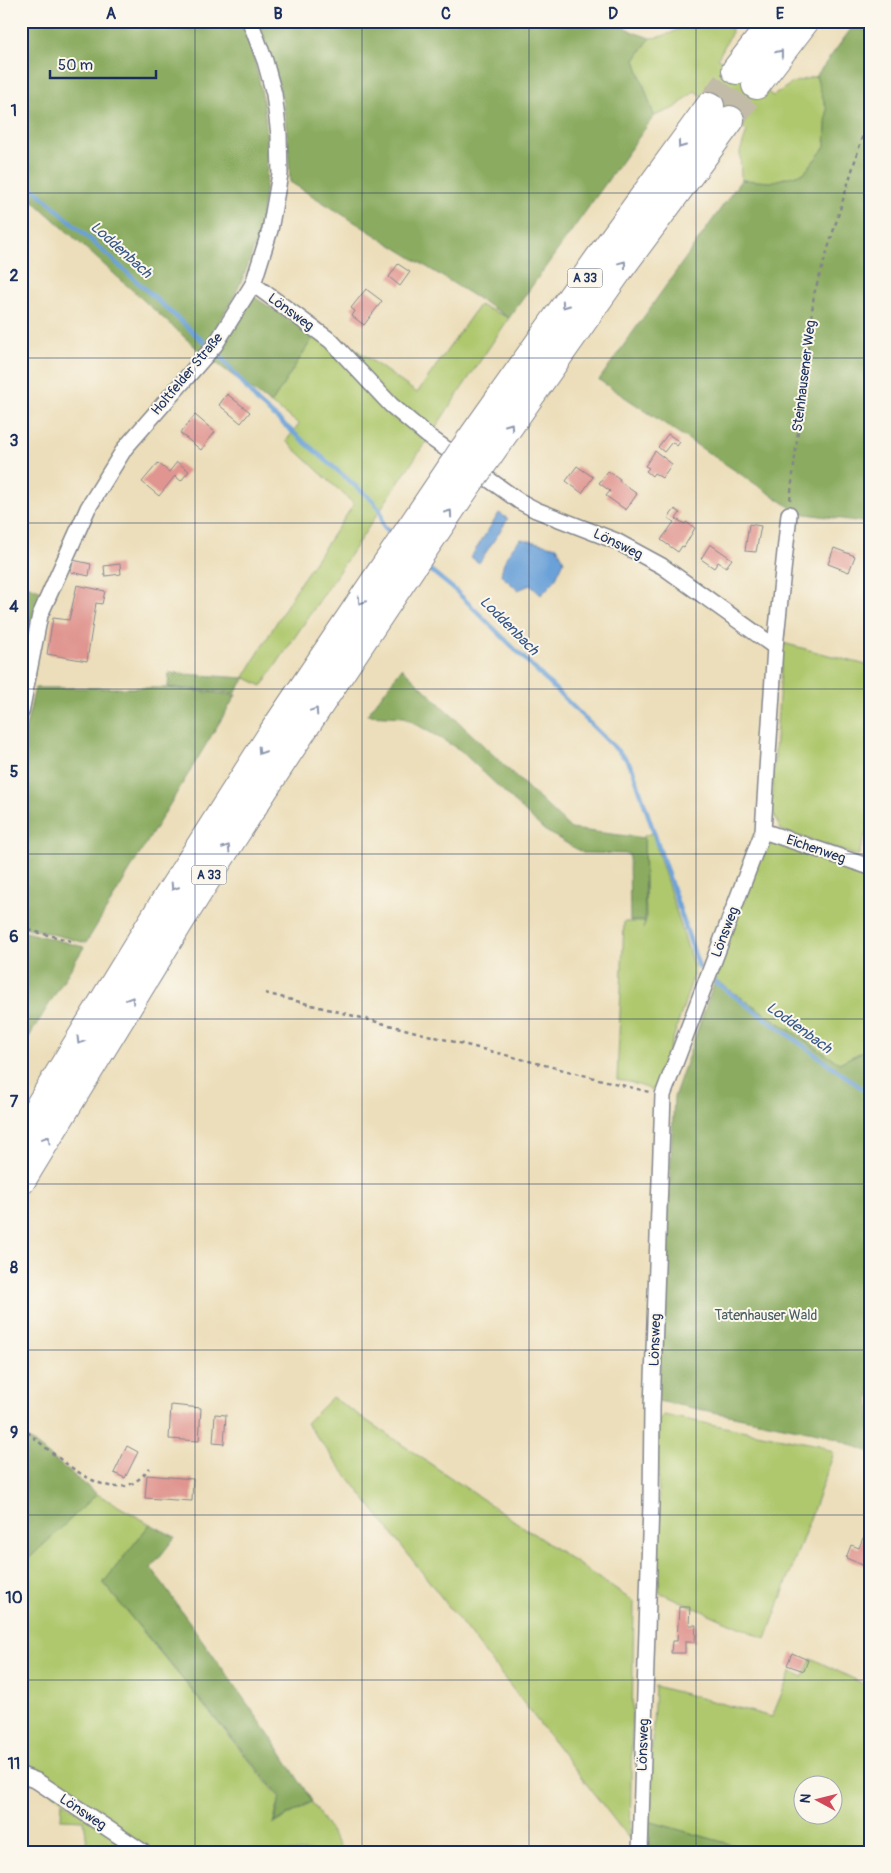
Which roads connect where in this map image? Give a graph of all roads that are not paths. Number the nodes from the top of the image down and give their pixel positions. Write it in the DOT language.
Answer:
graph roads {
  1 [pos="250,21"];
  2 [pos="774,21"];
  3 [pos="805,21"];
  4 [pos="720,113"];
  5 [pos="253,284"];
  6 [pos="789,514"];
  7 [pos="397,568"];
  8 [pos="774,646"];
  9 [pos="21,712"];
  10 [pos="763,830"];
  11 [pos="870,867"];
  12 [pos="21,1136"];
  13 [pos="21,1181"];
  14 [pos="21,1775"];
  15 [pos="143,1852"];
  16 [pos="640,1852"];
  1 -- 5 [label="street, Holtfelder Straße"];
  2 -- 3 [label="highway, one-way"];
  4 -- 7 [label="highway, A 33"];
  5 -- 8 [label="street, Lönsweg"];
  5 -- 9 [label="street, Holtfelder Straße"];
  6 -- 8 [label="street"];
  7 -- 12 [label="highway, A 33, one-way"];
  13 -- 7 [label="highway, A 33, one-way"];
  8 -- 10 [label="street, Lönsweg"];
  10 -- 11 [label="street, Eichenweg"];
  10 -- 16 [label="street, Lönsweg"];
  14 -- 15 [label="street, Lönsweg"];
}
